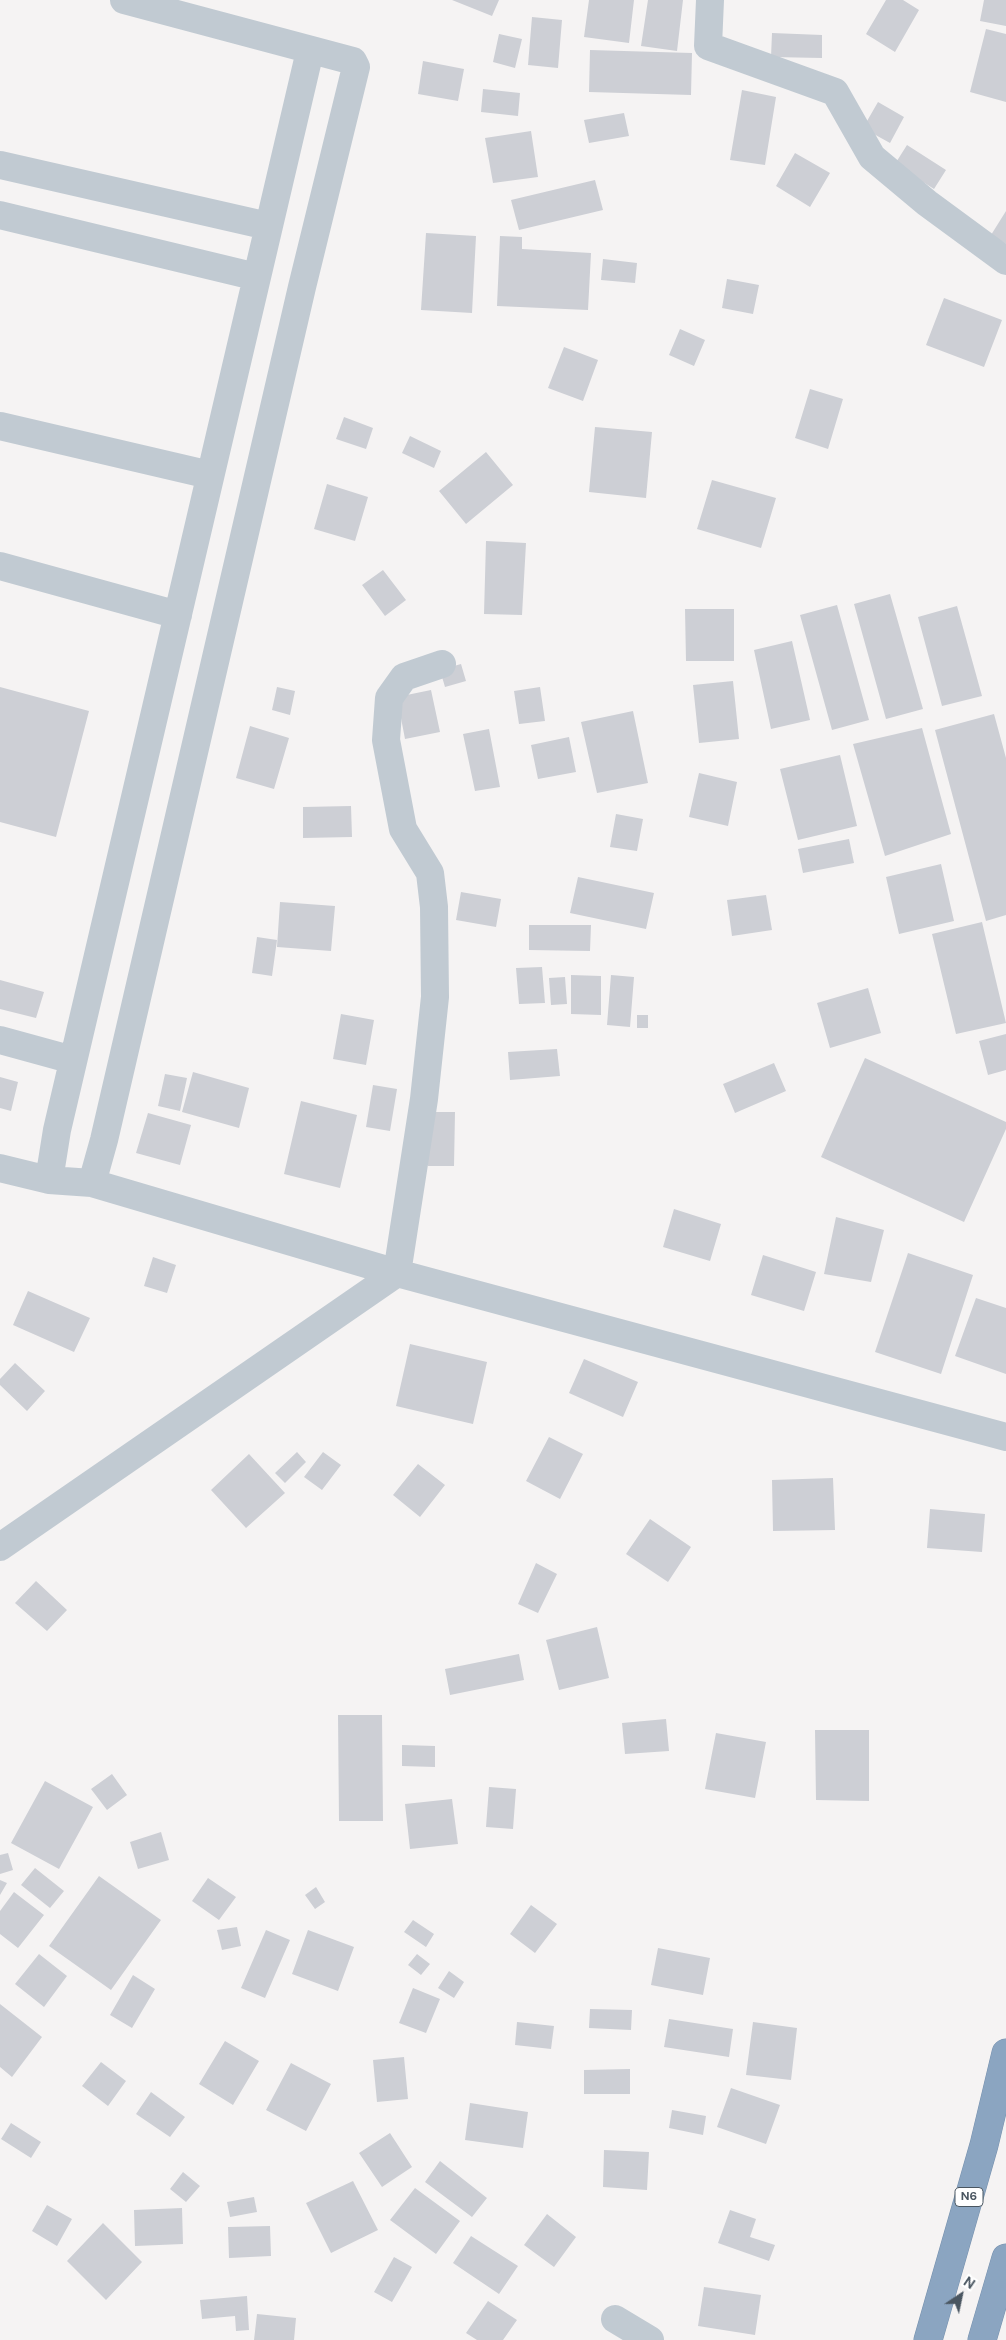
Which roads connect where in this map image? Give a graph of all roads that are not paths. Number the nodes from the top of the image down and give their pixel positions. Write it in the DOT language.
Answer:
graph roads {
  1 [pos="124,0"];
  2 [pos="710,0"];
  3 [pos="310,51"];
  4 [pos="0,165"];
  5 [pos="0,216"];
  6 [pos="268,226"];
  7 [pos="1006,261"];
  8 [pos="257,277"];
  9 [pos="0,426"];
  10 [pos="210,475"];
  11 [pos="0,566"];
  12 [pos="178,614"];
  13 [pos="442,664"];
  14 [pos="0,1040"];
  15 [pos="73,1060"];
  16 [pos="0,1168"];
  17 [pos="49,1180"];
  18 [pos="92,1183"];
  19 [pos="397,1274"];
  20 [pos="1006,1437"];
  21 [pos="0,1546"];
  22 [pos="1006,2053"];
  23 [pos="1006,2258"];
  24 [pos="615,2319"];
  25 [pos="650,2340"];
  26 [pos="928,2340"];
  27 [pos="982,2340"];
  1 -- 3 [label="street"];
  2 -- 7 [label="street"];
  3 -- 6 [label="street"];
  3 -- 18 [label="street"];
  4 -- 6 [label="street"];
  5 -- 8 [label="street"];
  6 -- 8 [label="street"];
  8 -- 10 [label="street"];
  9 -- 10 [label="street"];
  10 -- 12 [label="street"];
  11 -- 12 [label="street"];
  12 -- 15 [label="street"];
  13 -- 19 [label="street"];
  14 -- 15 [label="street"];
  15 -- 17 [label="street"];
  16 -- 17 [label="street"];
  17 -- 18 [label="street"];
  18 -- 19 [label="street"];
  19 -- 20 [label="street"];
  19 -- 21 [label="street"];
  22 -- 26 [label="highway, N6"];
  23 -- 27 [label="highway"];
  24 -- 25 [label="street"];
}
